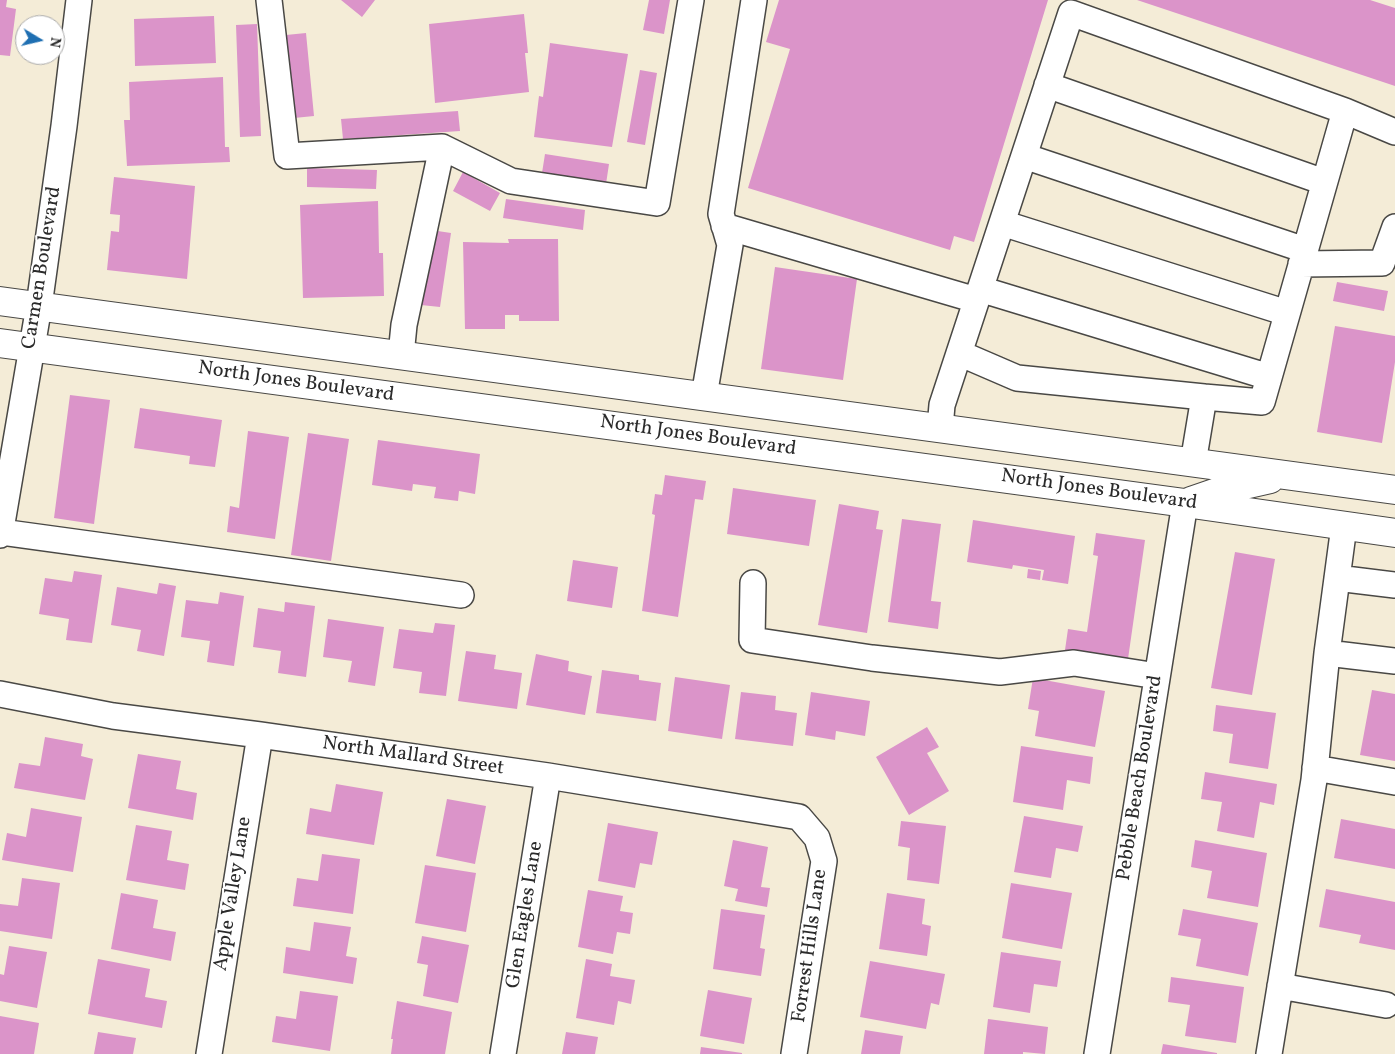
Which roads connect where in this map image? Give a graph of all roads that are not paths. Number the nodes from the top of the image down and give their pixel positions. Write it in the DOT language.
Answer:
graph roads {
  1 [pos="79,0"];
  2 [pos="269,0"];
  3 [pos="691,0"];
  4 [pos="754,0"];
  5 [pos="1047,85"];
  6 [pos="1344,111"];
  7 [pos="1395,132"];
  8 [pos="442,147"];
  9 [pos="1024,156"];
  10 [pos="1324,182"];
  11 [pos="1002,223"];
  12 [pos="724,226"];
  13 [pos="1394,232"];
  14 [pos="1303,257"];
  15 [pos="978,295"];
  16 [pos="0,301"];
  17 [pos="38,306"];
  18 [pos="1287,314"];
  19 [pos="0,343"];
  20 [pos="31,347"];
  21 [pos="959,353"];
  22 [pos="400,355"];
  23 [pos="1269,377"];
  24 [pos="704,396"];
  25 [pos="1204,397"];
  26 [pos="940,428"];
  27 [pos="1193,463"];
  28 [pos="933,468"];
  29 [pos="1288,475"];
  30 [pos="1395,490"];
  31 [pos="1185,502"];
  32 [pos="1344,526"];
  33 [pos="1395,533"];
  34 [pos="0,534"];
  35 [pos="1337,578"];
  36 [pos="753,583"];
  37 [pos="1395,585"];
  38 [pos="460,595"];
  39 [pos="1327,653"];
  40 [pos="1395,661"];
  41 [pos="1158,676"];
  42 [pos="0,694"];
  43 [pos="260,735"];
  44 [pos="1315,768"];
  45 [pos="548,776"];
  46 [pos="1395,782"];
  47 [pos="817,838"];
  48 [pos="1280,986"];
  49 [pos="1386,1005"];
  50 [pos="209,1054"];
  51 [pos="503,1054"];
  52 [pos="794,1054"];
  53 [pos="1097,1054"];
  54 [pos="1269,1054"];
  1 -- 17 [label="street, Carmen Boulevard"];
  2 -- 8 [label="street"];
  3 -- 8 [label="street"];
  4 -- 12 [label="street"];
  5 -- 6 [label="street"];
  5 -- 9 [label="street"];
  5 -- 10 [label="street"];
  6 -- 7 [label="street"];
  6 -- 10 [label="street"];
  8 -- 22 [label="street"];
  9 -- 11 [label="street"];
  9 -- 14 [label="street"];
  10 -- 14 [label="street"];
  11 -- 15 [label="street"];
  11 -- 18 [label="street"];
  12 -- 15 [label="street"];
  12 -- 24 [label="street"];
  13 -- 14 [label="street"];
  14 -- 18 [label="street"];
  15 -- 21 [label="street"];
  15 -- 23 [label="street"];
  16 -- 17 [label="main road, North Jones Boulevard"];
  17 -- 20 [label="street, Carmen Boulevard"];
  17 -- 22 [label="main road, North Jones Boulevard"];
  18 -- 23 [label="street"];
  19 -- 20 [label="main road, North Jones Boulevard"];
  20 -- 28 [label="main road, North Jones Boulevard"];
  20 -- 34 [label="street, Carmen Boulevard"];
  21 -- 25 [label="street"];
  21 -- 26 [label="street"];
  22 -- 24 [label="main road, North Jones Boulevard"];
  23 -- 25 [label="street"];
  24 -- 26 [label="main road, North Jones Boulevard"];
  25 -- 27 [label="street"];
  26 -- 27 [label="main road, North Jones Boulevard"];
  26 -- 28 [label="main road"];
  27 -- 29 [label="main road, North Jones Boulevard"];
  28 -- 31 [label="main road, North Jones Boulevard"];
  29 -- 30 [label="main road, North Jones Boulevard"];
  29 -- 31 [label="main road"];
  31 -- 32 [label="main road, North Jones Boulevard"];
  31 -- 41 [label="street, Pebble Beach Boulevard"];
  32 -- 33 [label="main road, North Jones Boulevard"];
  32 -- 35 [label="street"];
  34 -- 38 [label="street"];
  35 -- 37 [label="street"];
  35 -- 39 [label="street"];
  36 -- 41 [label="street"];
  39 -- 40 [label="street"];
  39 -- 44 [label="street"];
  41 -- 53 [label="street, Pebble Beach Boulevard"];
  42 -- 43 [label="street, North Mallard Street"];
  43 -- 45 [label="street, North Mallard Street"];
  43 -- 50 [label="street, Apple Valley Lane"];
  44 -- 46 [label="street"];
  44 -- 48 [label="street"];
  45 -- 47 [label="street, North Mallard Street"];
  45 -- 51 [label="street, Glen Eagles Lane"];
  47 -- 52 [label="street, Forrest Hills Lane"];
  48 -- 49 [label="street"];
  48 -- 54 [label="street"];
}
